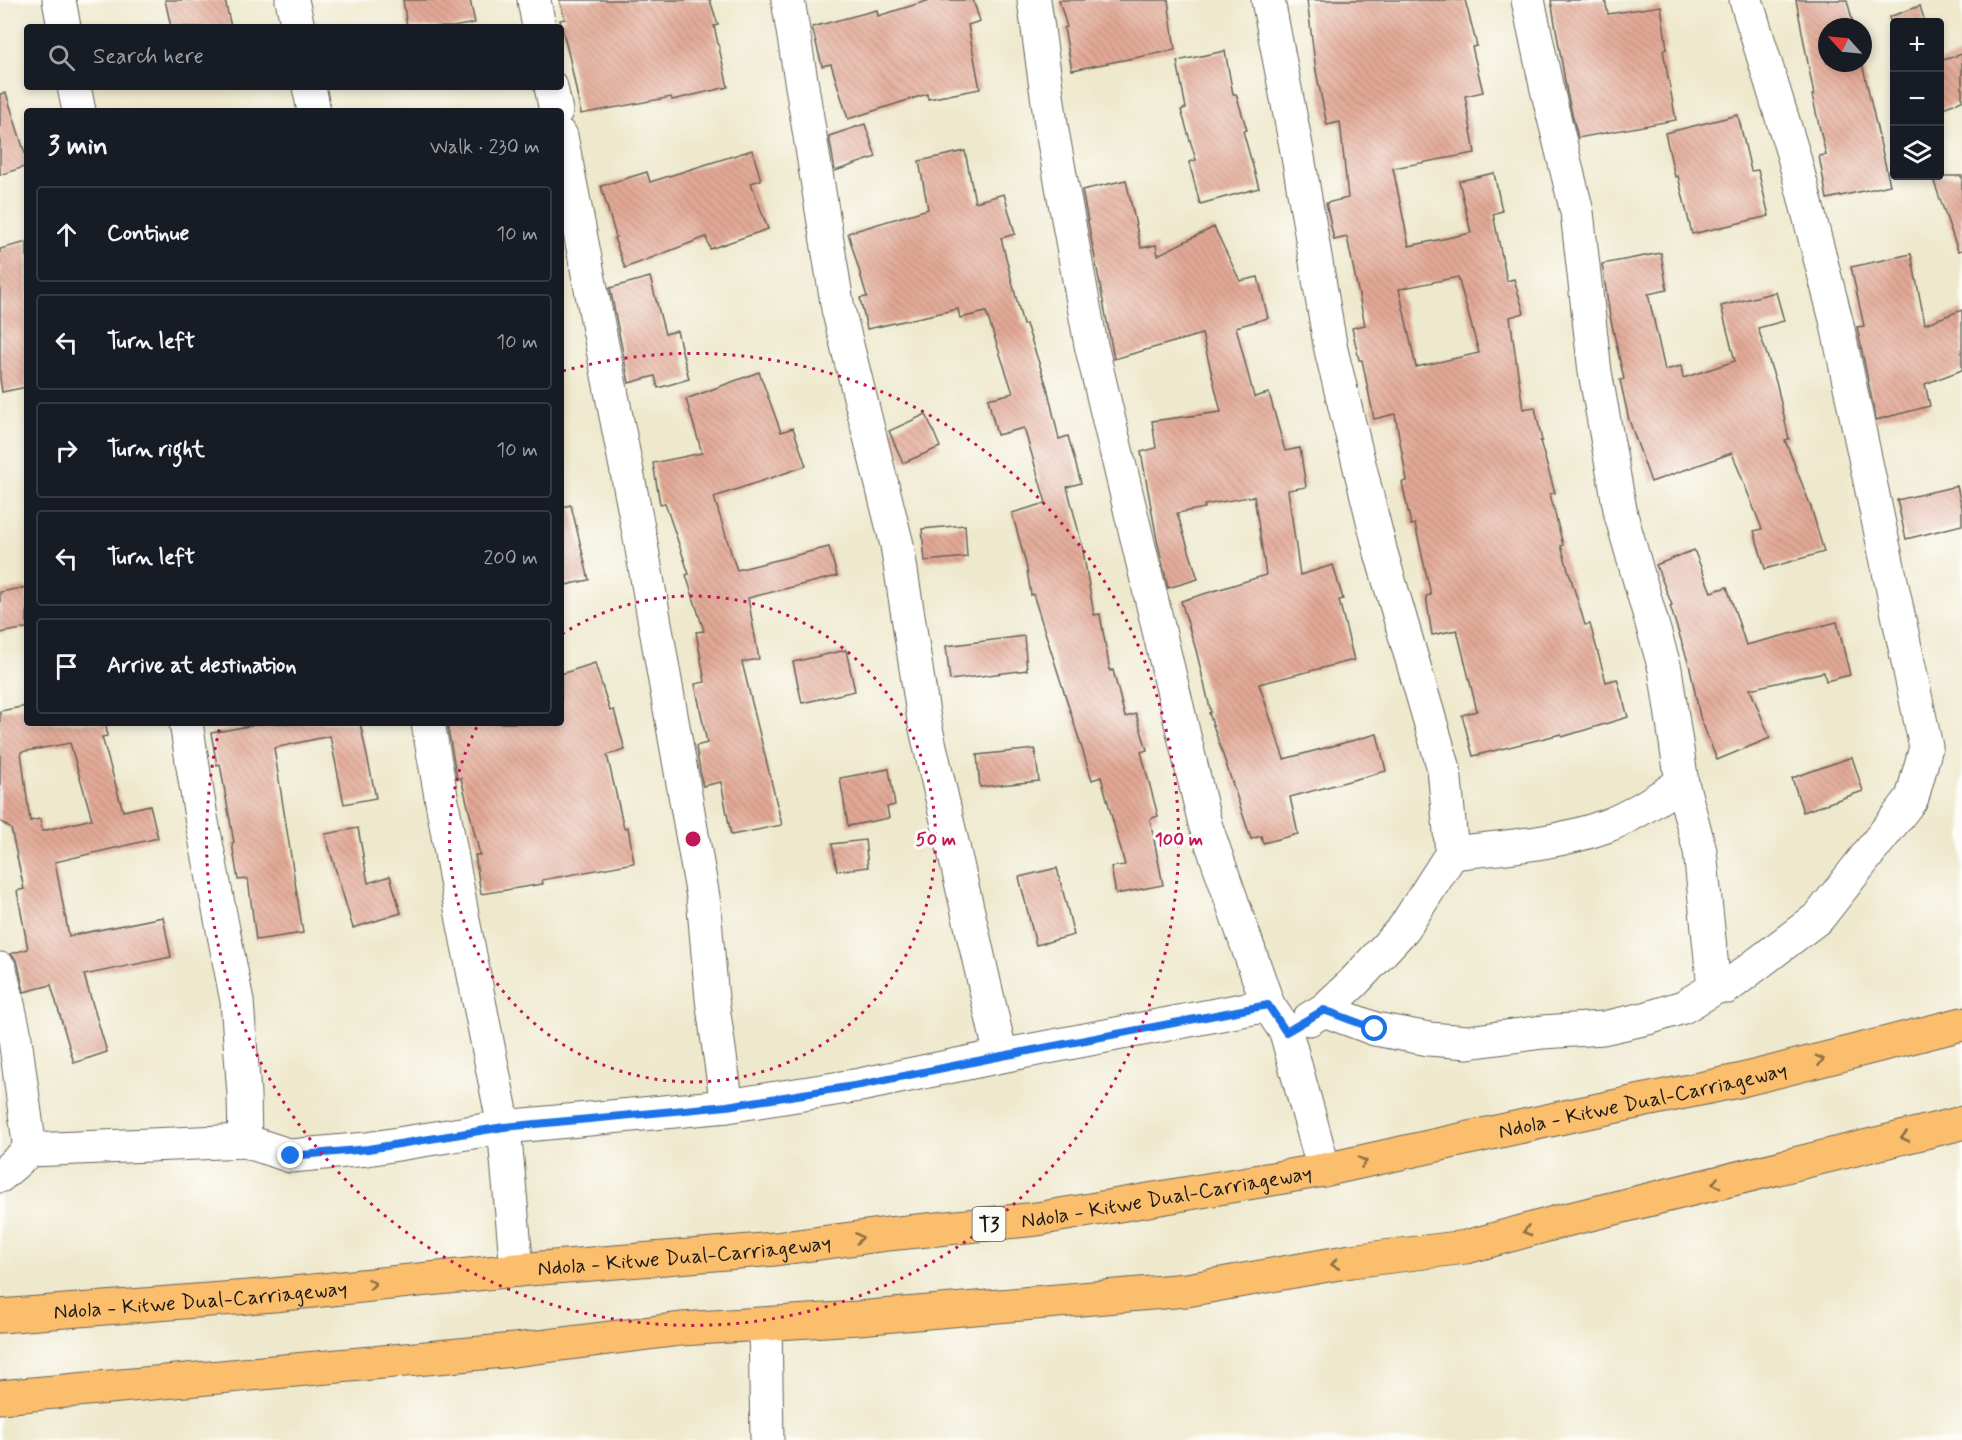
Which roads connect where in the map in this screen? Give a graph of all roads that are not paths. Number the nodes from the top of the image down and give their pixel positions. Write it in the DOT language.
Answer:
graph roads {
  1 [pos="59,0"];
  2 [pos="292,0"];
  3 [pos="534,0"];
  4 [pos="788,0"];
  5 [pos="1034,0"];
  6 [pos="1268,0"];
  7 [pos="1528,0"];
  8 [pos="1746,0"];
  9 [pos="63,24"];
  10 [pos="297,24"];
  11 [pos="538,24"];
  12 [pos="75,90"];
  13 [pos="310,90"];
  14 [pos="552,90"];
  15 [pos="78,108"];
  16 [pos="313,108"];
  17 [pos="555,108"];
  18 [pos="564,151"];
  19 [pos="186,726"];
  20 [pos="429,726"];
  21 [pos="1682,783"];
  22 [pos="1452,853"];
  23 [pos="0,969"];
  24 [pos="1720,985"];
  25 [pos="1268,1005"];
  26 [pos="1324,1010"];
  27 [pos="1962,1024"];
  28 [pos="1286,1032"];
  29 [pos="1002,1056"];
  30 [pos="727,1106"];
  31 [pos="1962,1123"];
  32 [pos="504,1127"];
  33 [pos="245,1142"];
  34 [pos="30,1150"];
  35 [pos="1324,1170"];
  36 [pos="0,1176"];
  37 [pos="518,1270"];
  38 [pos="0,1316"];
  39 [pos="765,1324"];
  40 [pos="0,1397"];
  41 [pos="767,1440"];
  1 -- 9 [label="street"];
  2 -- 10 [label="street"];
  3 -- 11 [label="street"];
  4 -- 29 [label="street"];
  5 -- 25 [label="street"];
  6 -- 22 [label="street"];
  7 -- 21 [label="street"];
  8 -- 24 [label="street"];
  12 -- 15 [label="street"];
  13 -- 16 [label="street"];
  14 -- 17 [label="street"];
  18 -- 30 [label="street"];
  19 -- 33 [label="street"];
  20 -- 32 [label="street"];
  21 -- 22 [label="street"];
  21 -- 24 [label="street"];
  22 -- 26 [label="street"];
  23 -- 34 [label="street"];
  24 -- 26 [label="street"];
  25 -- 28 [label="street"];
  25 -- 29 [label="street"];
  26 -- 28 [label="street"];
  35 -- 27 [label="highway, Ndola - Kitwe Dual-Carriageway / T3, one-way"];
  28 -- 35 [label="street"];
  29 -- 30 [label="street"];
  30 -- 32 [label="street"];
  31 -- 39 [label="highway, one-way"];
  32 -- 33 [label="street"];
  32 -- 37 [label="street"];
  33 -- 34 [label="street"];
  34 -- 36 [label="street"];
  37 -- 35 [label="highway, Ndola - Kitwe Dual-Carriageway / T3, one-way"];
  38 -- 37 [label="highway, Ndola - Kitwe Dual-Carriageway / T3, one-way"];
  39 -- 40 [label="highway"];
  39 -- 41 [label="street"];
}
